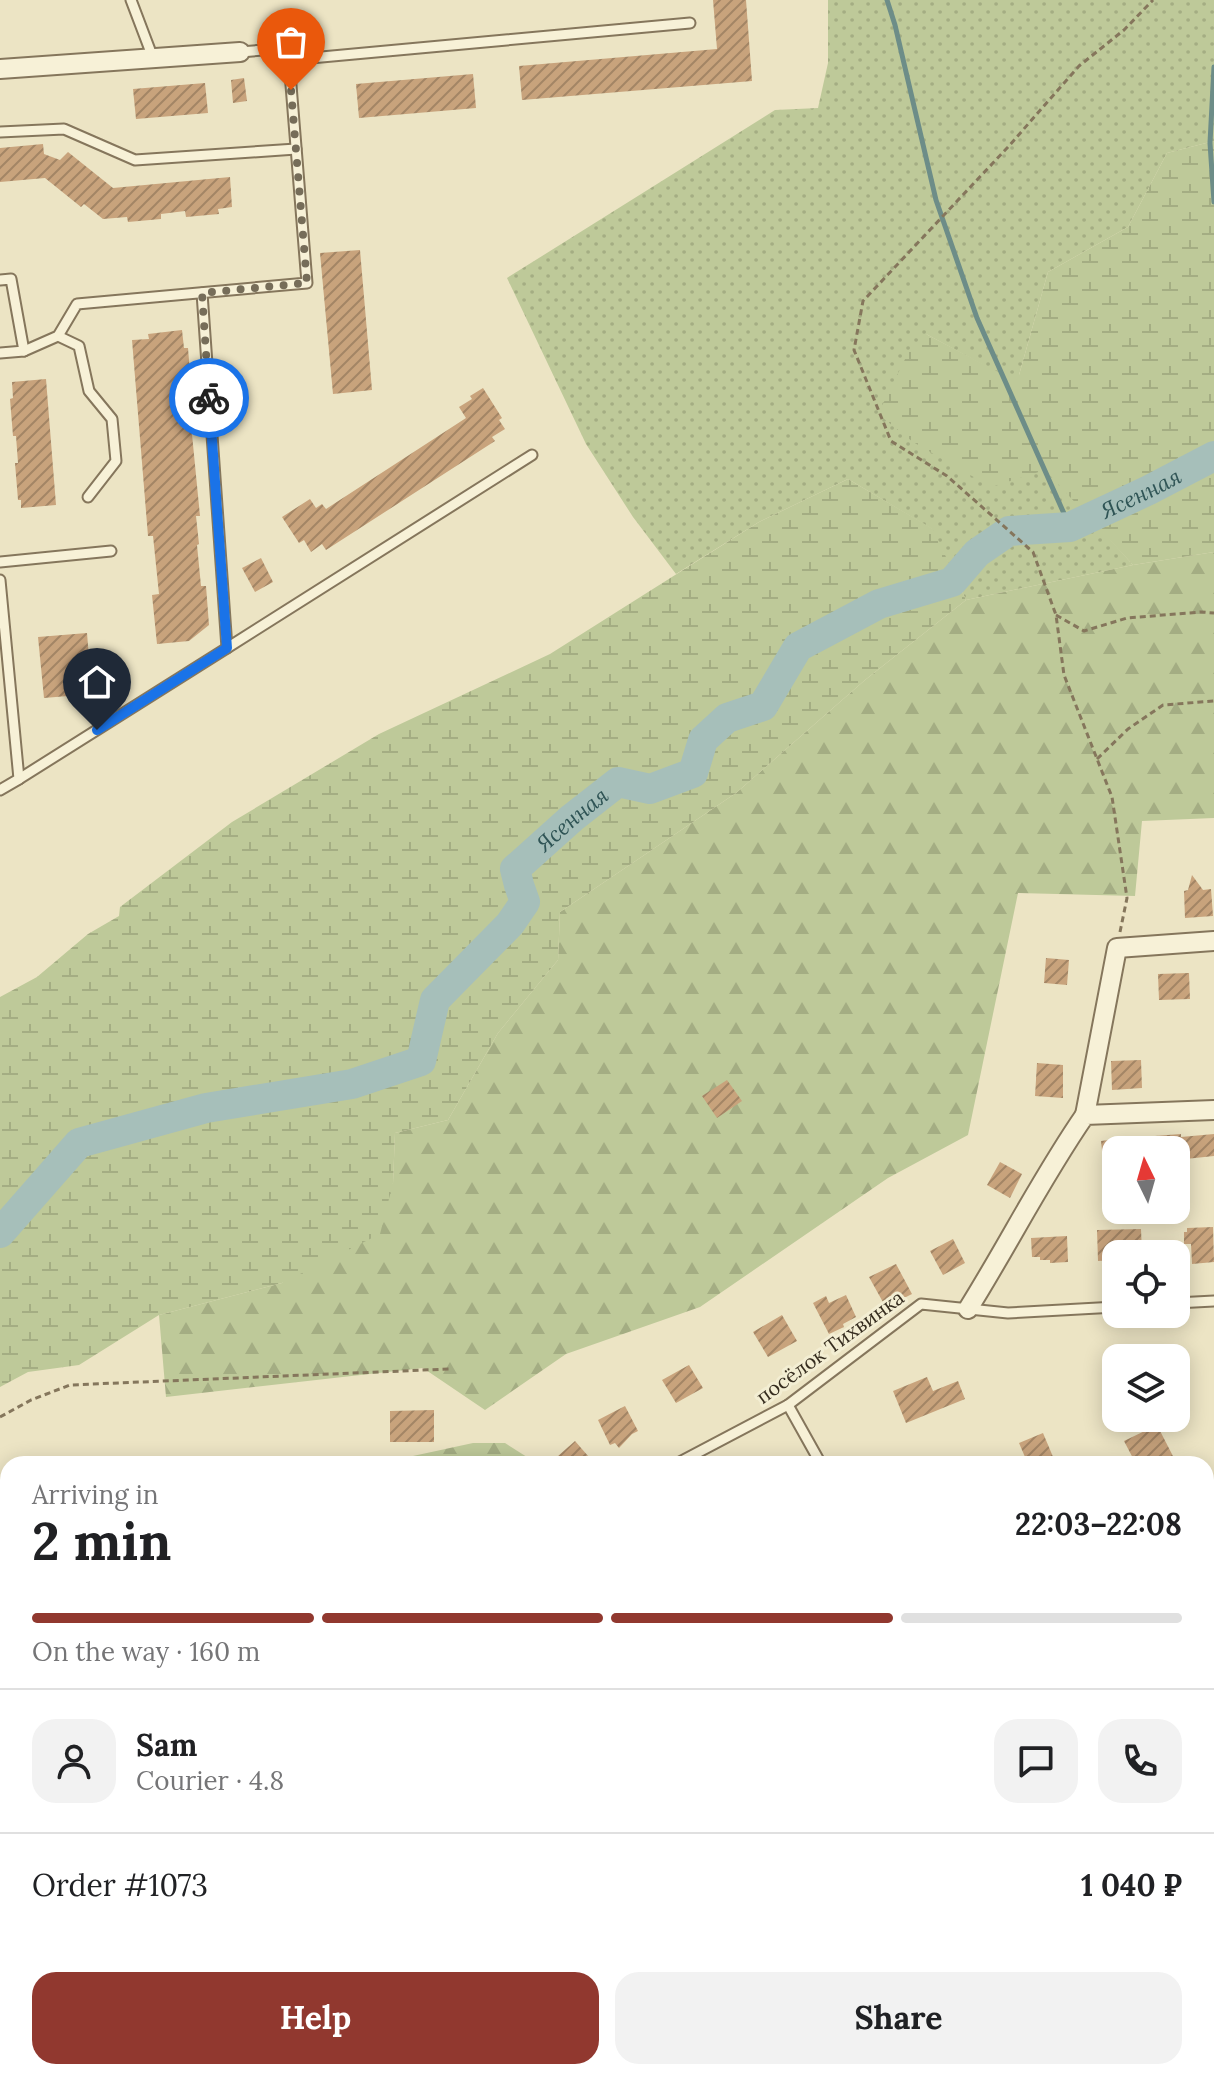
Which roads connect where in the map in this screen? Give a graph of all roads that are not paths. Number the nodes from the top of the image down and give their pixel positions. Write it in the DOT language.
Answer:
graph roads {
  1 [pos="131,0"];
  2 [pos="690,23"];
  3 [pos="240,52"];
  4 [pos="153,58"];
  5 [pos="289,60"];
  6 [pos="0,69"];
  7 [pos="0,132"];
  8 [pos="296,149"];
  9 [pos="0,280"];
  10 [pos="202,293"];
  11 [pos="58,336"];
  12 [pos="24,351"];
  13 [pos="0,353"];
  14 [pos="532,455"];
  15 [pos="88,497"];
  16 [pos="111,551"];
  17 [pos="0,562"];
  18 [pos="0,580"];
  19 [pos="227,648"];
  20 [pos="19,779"];
  21 [pos="0,790"];
  22 [pos="1214,941"];
  23 [pos="1214,1110"];
  24 [pos="1085,1115"];
  25 [pos="1214,1301"];
  26 [pos="1190,1302"];
  27 [pos="1102,1308"];
  28 [pos="968,1309"];
  29 [pos="788,1405"];
  30 [pos="691,1456"];
  31 [pos="817,1456"];
  1 -- 4 [label="lane"];
  2 -- 5 [label="lane"];
  3 -- 4 [label="street"];
  3 -- 5 [label="lane"];
  4 -- 6 [label="street"];
  5 -- 8 [label="lane"];
  7 -- 8 [label="lane"];
  8 -- 10 [label="lane"];
  9 -- 12 [label="lane"];
  10 -- 11 [label="lane"];
  10 -- 19 [label="lane"];
  11 -- 12 [label="lane"];
  11 -- 15 [label="lane"];
  12 -- 13 [label="lane"];
  14 -- 19 [label="lane"];
  16 -- 17 [label="lane"];
  18 -- 20 [label="lane"];
  19 -- 20 [label="lane"];
  20 -- 21 [label="lane"];
  22 -- 24 [label="street"];
  23 -- 24 [label="street"];
  24 -- 28 [label="street"];
  25 -- 26 [label="lane"];
  27 -- 28 [label="lane, посёлок Тихвинка"];
  28 -- 29 [label="lane, посёлок Тихвинка"];
  29 -- 30 [label="lane, посёлок Тихвинка"];
  29 -- 31 [label="lane"];
}
